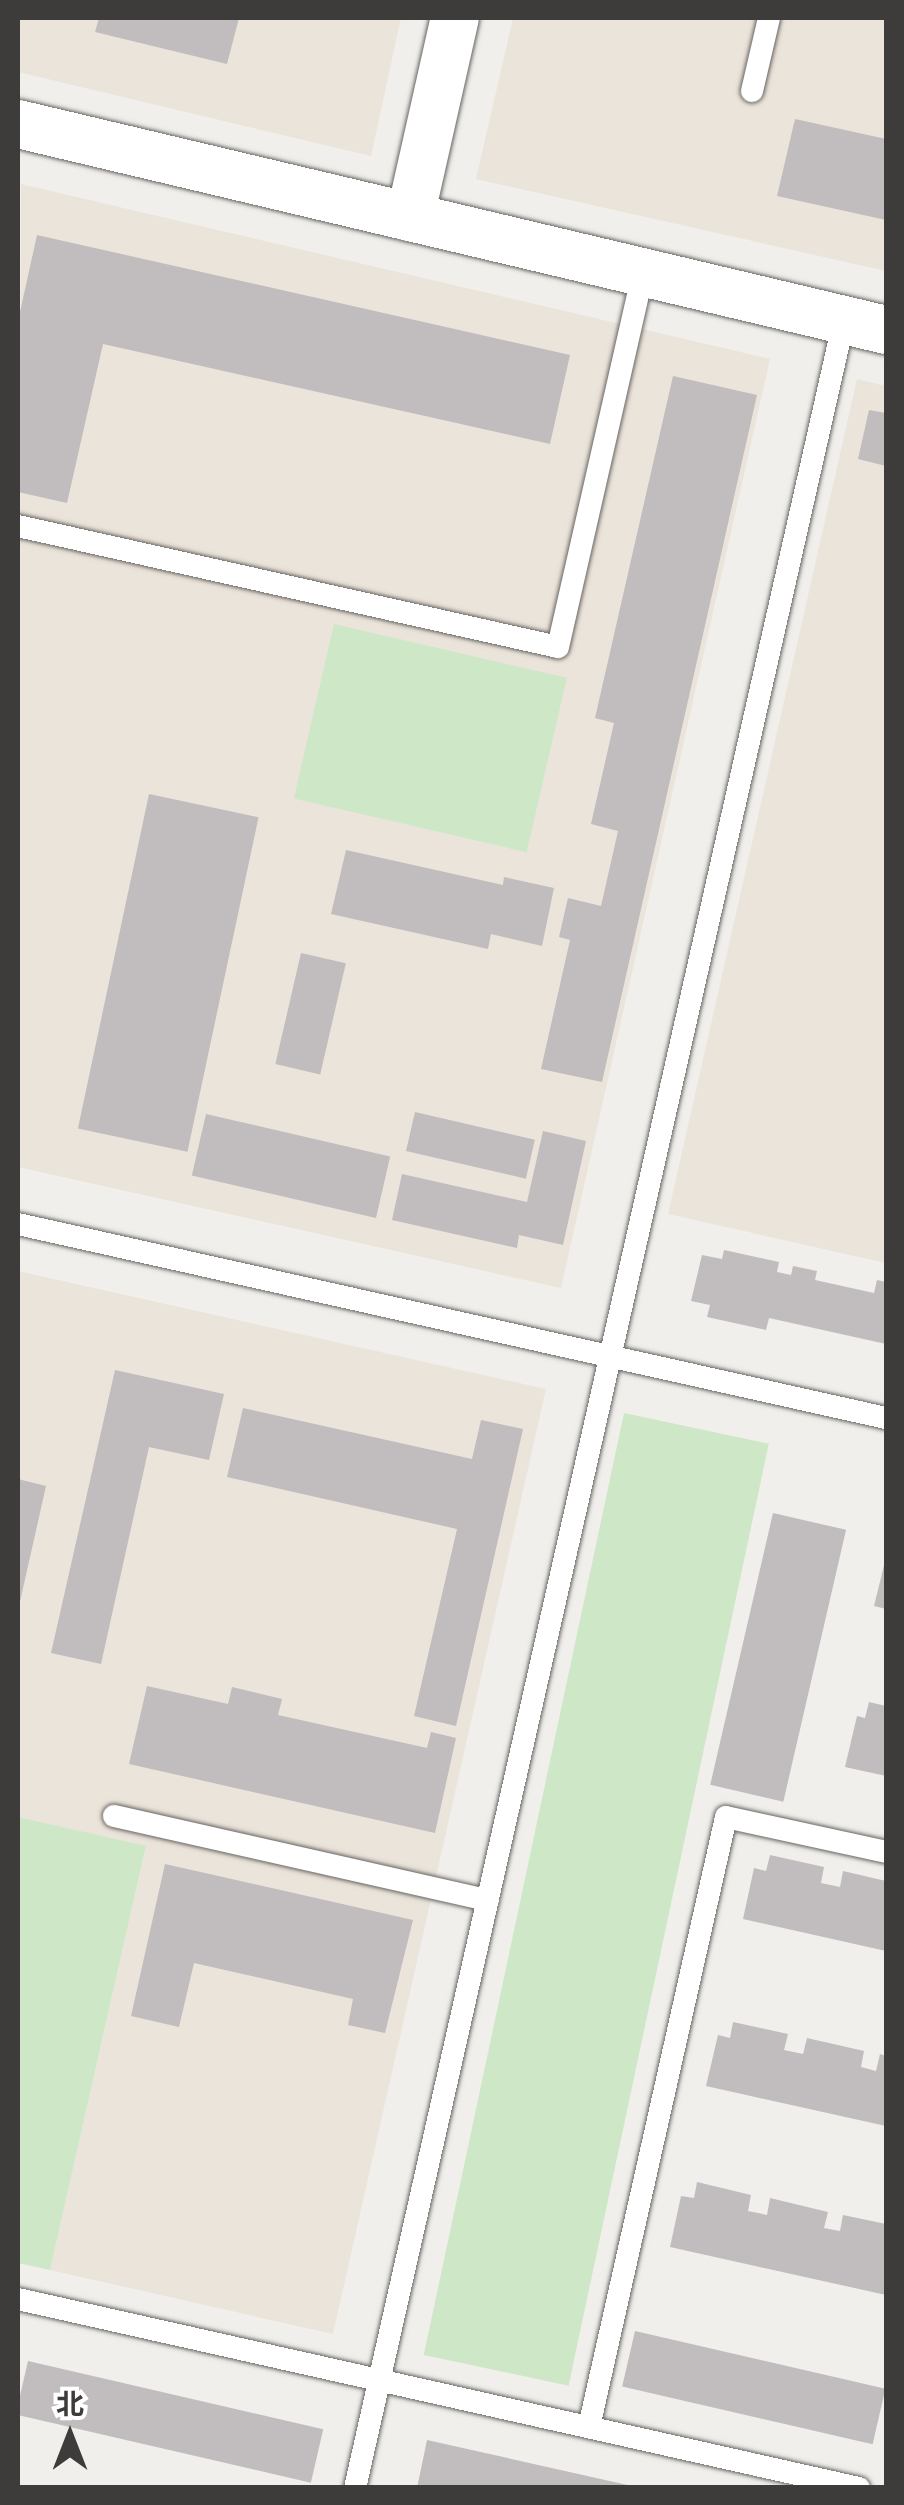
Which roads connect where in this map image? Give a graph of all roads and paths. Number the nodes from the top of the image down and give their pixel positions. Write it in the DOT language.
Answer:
graph roads {
  1 [pos="455,18"];
  2 [pos="769,18"];
  3 [pos="752,91"];
  4 [pos="18,124"];
  5 [pos="410,217"];
  6 [pos="643,272"];
  7 [pos="865,325"];
  8 [pos="18,526"];
  9 [pos="18,1224"];
  10 [pos="610,1356"];
  11 [pos="886,1418"];
  12 [pos="114,1816"];
  13 [pos="886,1852"];
  14 [pos="488,1900"];
  15 [pos="18,2300"];
  16 [pos="380,2380"];
  17 [pos="589,2427"];
  18 [pos="782,2479"];
  19 [pos="356,2488"];
  20 [pos="859,2488"];
  1 -- 5 [label="street"];
  2 -- 3 [label="lane"];
  4 -- 5 [label="street"];
  5 -- 6 [label="street"];
  6 -- 7 [label="street"];
  6 -- 8 [label="lane"];
  7 -- 10 [label="lane"];
  9 -- 10 [label="lane"];
  10 -- 11 [label="lane"];
  10 -- 14 [label="lane"];
  12 -- 14 [label="lane"];
  13 -- 17 [label="lane"];
  14 -- 16 [label="lane"];
  15 -- 16 [label="lane"];
  16 -- 17 [label="lane"];
  16 -- 19 [label="lane"];
  17 -- 18 [label="lane"];
  18 -- 20 [label="lane"];
}
